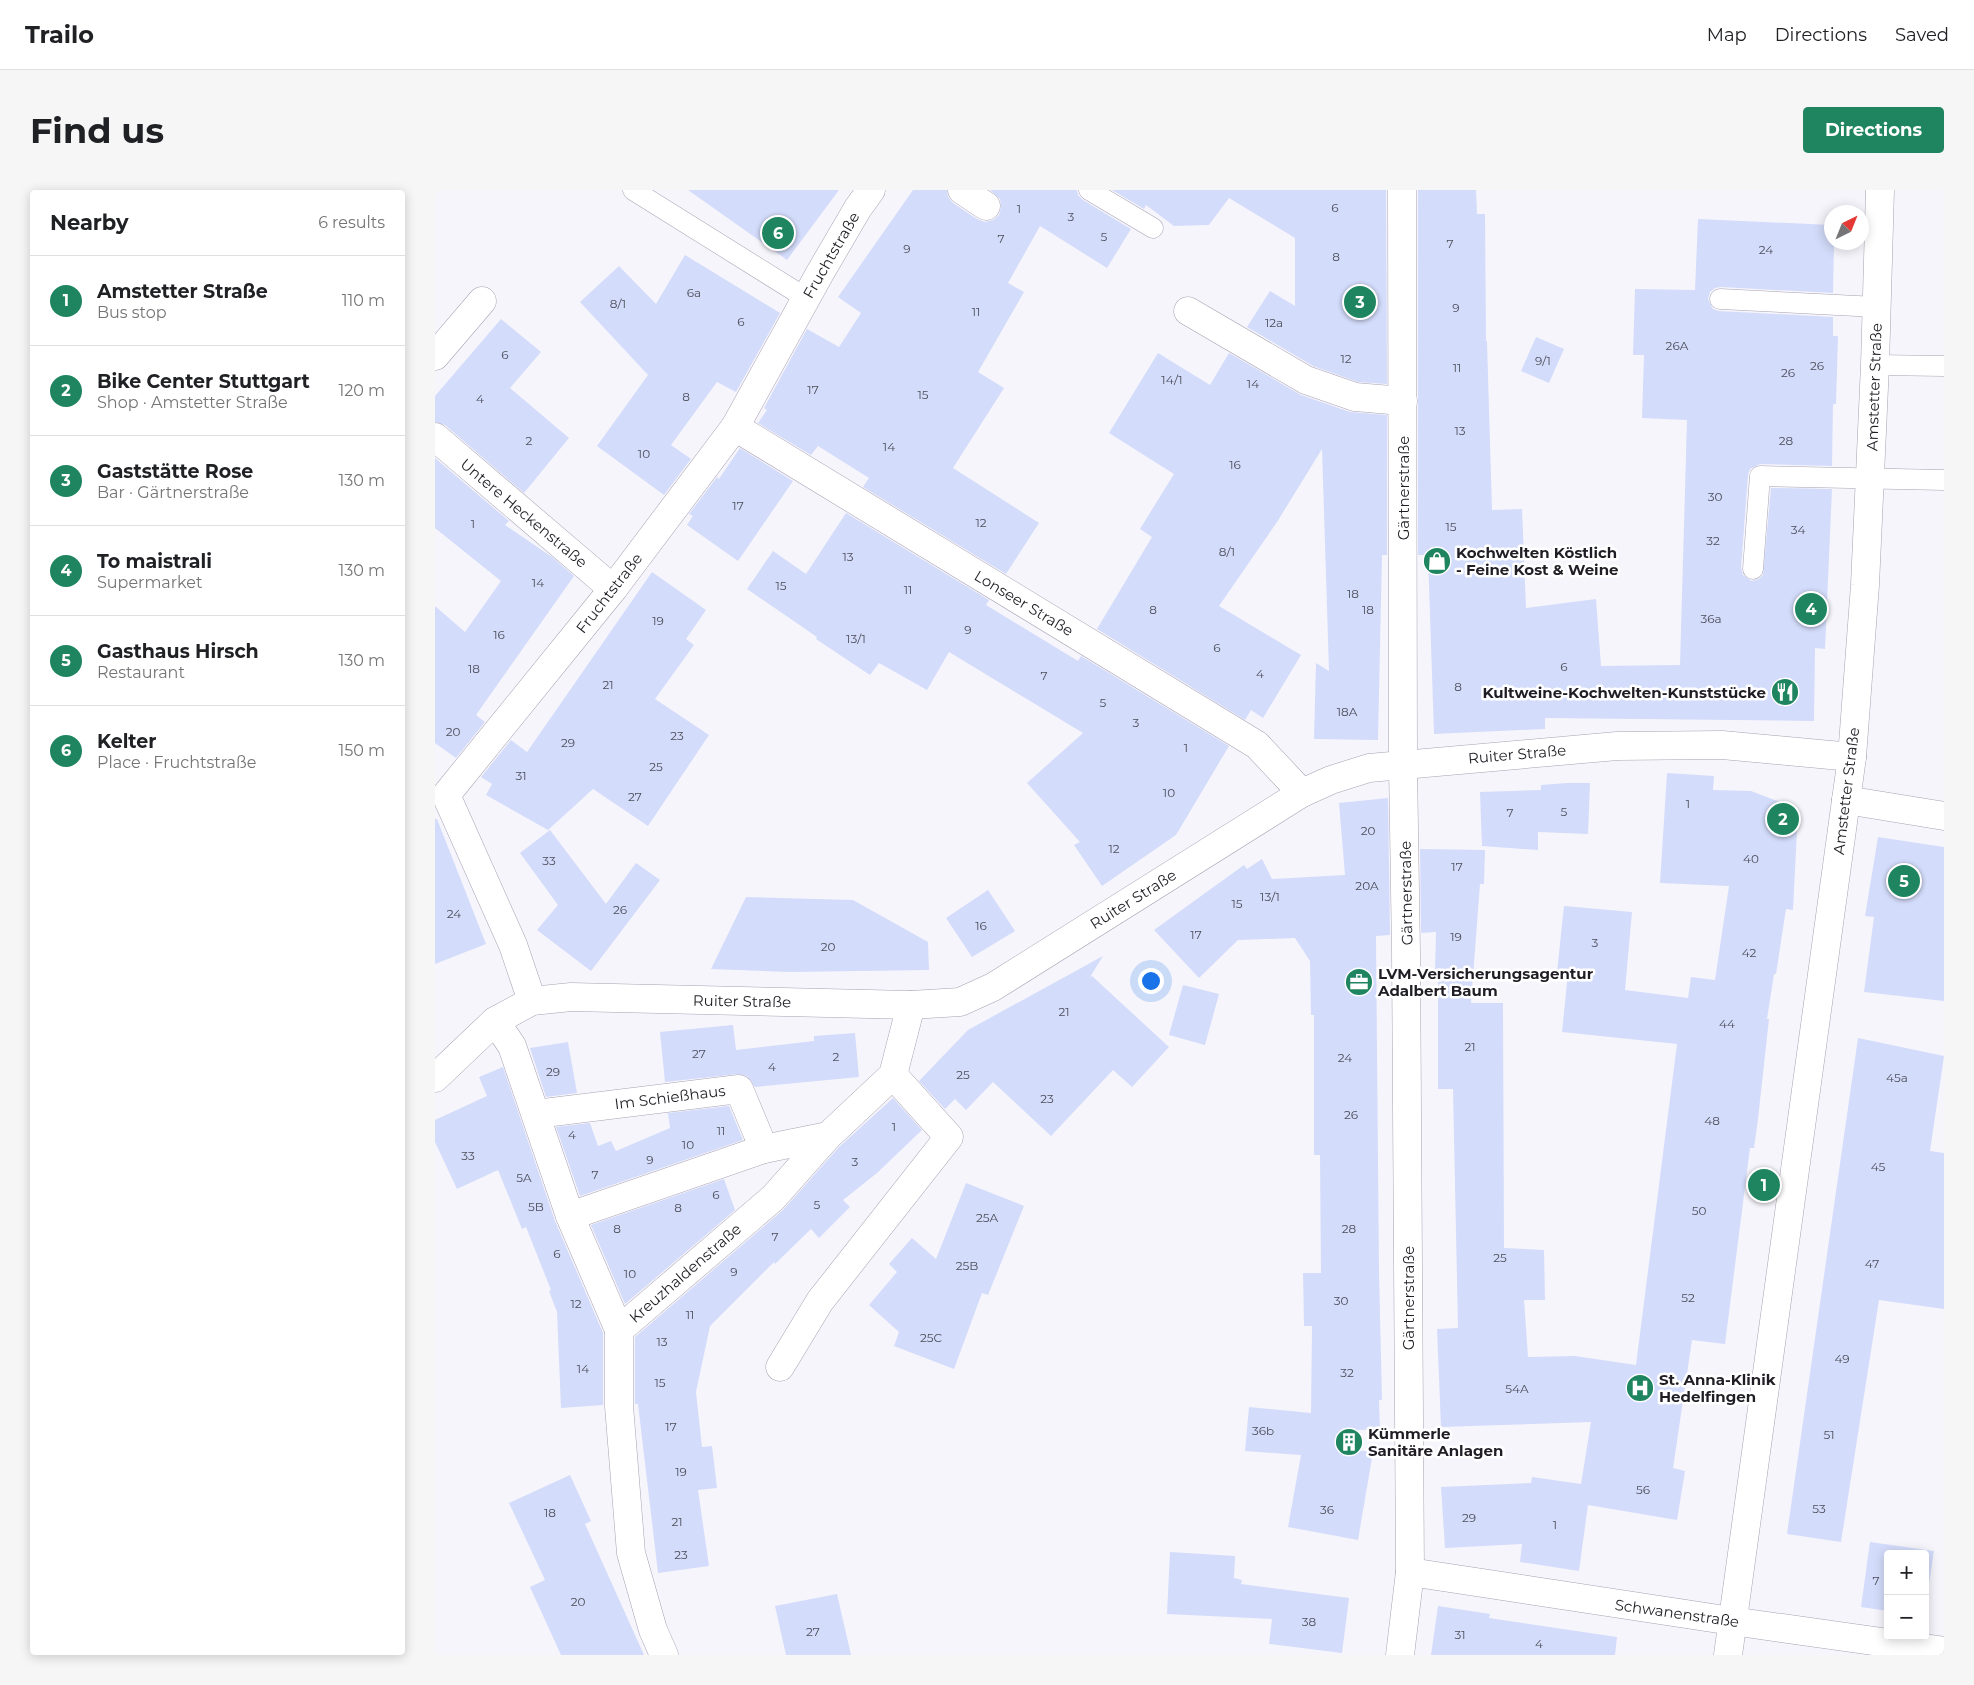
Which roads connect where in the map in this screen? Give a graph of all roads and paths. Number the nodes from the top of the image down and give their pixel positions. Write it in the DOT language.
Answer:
graph roads {
  1 [pos="633,190"];
  2 [pos="871,190"];
  3 [pos="962,190"];
  4 [pos="1089,190"];
  5 [pos="1403,190"];
  6 [pos="1880,190"];
  7 [pos="986,206"];
  8 [pos="1153,228"];
  9 [pos="806,298"];
  10 [pos="1720,299"];
  11 [pos="482,301"];
  12 [pos="1877,307"];
  13 [pos="1188,311"];
  14 [pos="435,356"];
  15 [pos="1875,365"];
  16 [pos="1944,366"];
  17 [pos="1403,401"];
  18 [pos="735,427"];
  19 [pos="435,437"];
  20 [pos="1870,478"];
  21 [pos="1944,480"];
  22 [pos="1753,569"];
  23 [pos="613,589"];
  24 [pos="1852,758"];
  25 [pos="1403,765"];
  26 [pos="441,790"];
  27 [pos="1302,793"];
  28 [pos="1846,800"];
  29 [pos="1944,816"];
  30 [pos="532,1001"];
  31 [pos="911,1005"];
  32 [pos="495,1021"];
  33 [pos="893,1075"];
  34 [pos="435,1078"];
  35 [pos="536,1114"];
  36 [pos="829,1136"];
  37 [pos="764,1149"];
  38 [pos="570,1216"];
  39 [pos="619,1330"];
  40 [pos="781,1367"];
  41 [pos="1410,1572"];
  42 [pos="1732,1621"];
  43 [pos="1944,1650"];
  44 [pos="665,1655"];
  45 [pos="1400,1655"];
  46 [pos="1728,1655"];
  1 -- 9 [label="lane"];
  2 -- 9 [label="street, Fruchtstraße"];
  3 -- 7 [label="street"];
  4 -- 8 [label="lane"];
  5 -- 17 [label="street, Gärtnerstraße"];
  6 -- 12 [label="street, Amstetter Straße"];
  9 -- 18 [label="street, Fruchtstraße"];
  10 -- 12 [label="lane"];
  11 -- 14 [label="street"];
  12 -- 15 [label="street, Amstetter Straße"];
  13 -- 17 [label="street"];
  15 -- 16 [label="lane"];
  15 -- 20 [label="street, Amstetter Straße"];
  17 -- 25 [label="street, Gärtnerstraße"];
  18 -- 23 [label="street, Fruchtstraße"];
  18 -- 27 [label="street, Lonseer Straße"];
  19 -- 23 [label="street, Untere Heckenstraße"];
  20 -- 21 [label="lane"];
  20 -- 22 [label="lane"];
  20 -- 24 [label="street, Amstetter Straße"];
  23 -- 26 [label="street, Fruchtstraße"];
  24 -- 25 [label="street, Ruiter Straße"];
  24 -- 28 [label="street, Amstetter Straße"];
  25 -- 27 [label="street, Ruiter Straße"];
  25 -- 41 [label="street, Gärtnerstraße"];
  26 -- 30 [label="street, Fruchtstraße"];
  27 -- 31 [label="street, Ruiter Straße"];
  28 -- 29 [label="street"];
  28 -- 42 [label="street, Amstetter Straße"];
  30 -- 31 [label="street, Ruiter Straße"];
  30 -- 32 [label="street, Ruiter Straße"];
  31 -- 33 [label="street"];
  32 -- 34 [label="street, Ruiter Straße"];
  32 -- 35 [label="street"];
  33 -- 36 [label="street, Kreuzhaldenstraße"];
  33 -- 40 [label="street"];
  35 -- 37 [label="street, Im Schießhaus"];
  35 -- 38 [label="street"];
  36 -- 37 [label="street"];
  36 -- 39 [label="street, Kreuzhaldenstraße"];
  37 -- 38 [label="street"];
  38 -- 39 [label="street"];
  39 -- 44 [label="street, Kreuzhaldenstraße"];
  41 -- 42 [label="street, Schwanenstraße"];
  41 -- 45 [label="street, Gärtnerstraße"];
  42 -- 43 [label="street, Schwanenstraße"];
  42 -- 46 [label="street, Amstetter Straße"];
}
